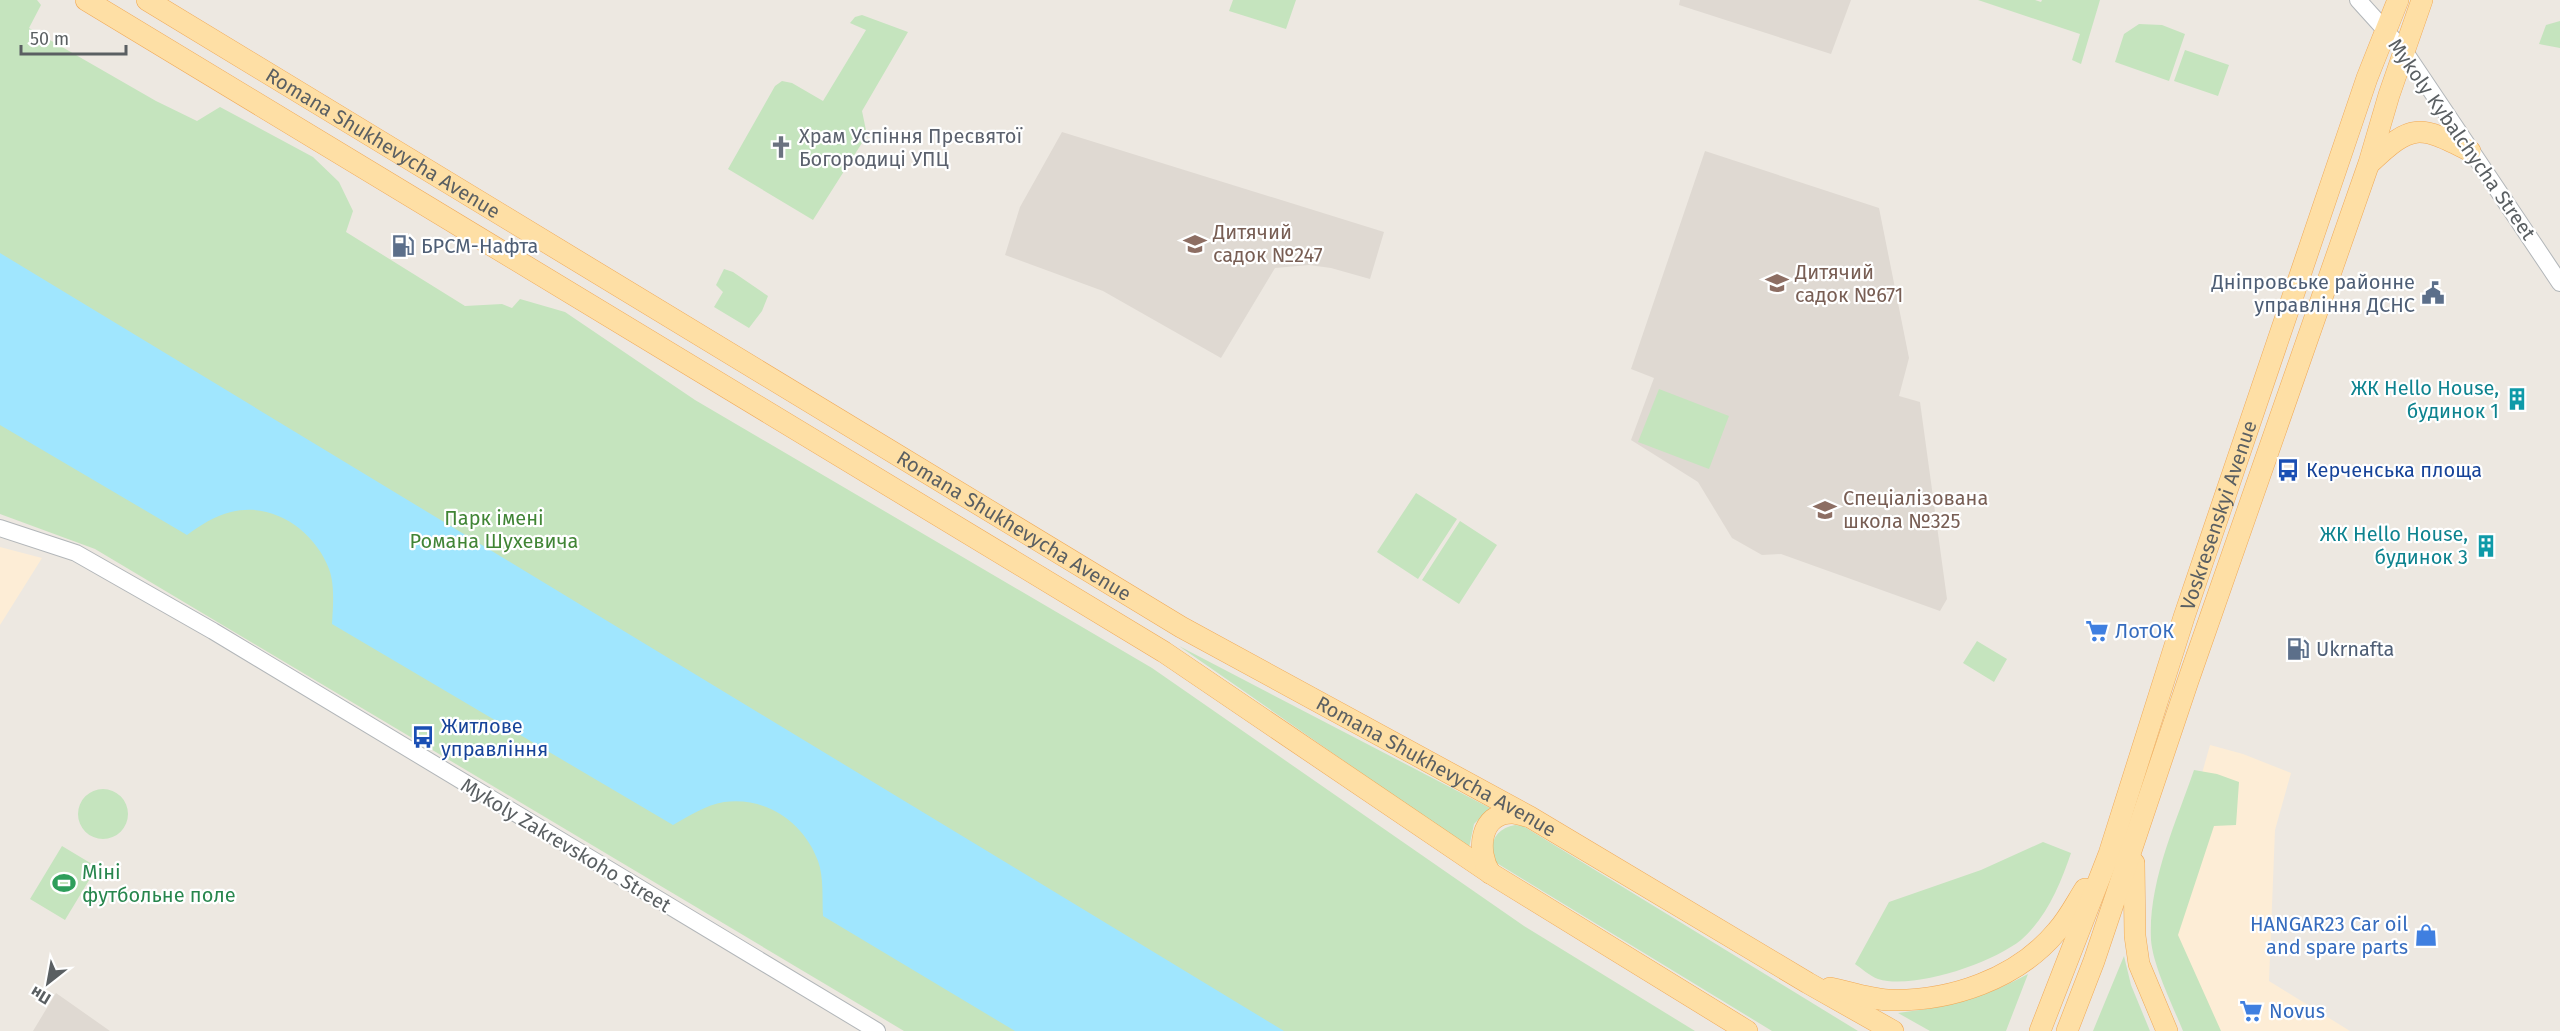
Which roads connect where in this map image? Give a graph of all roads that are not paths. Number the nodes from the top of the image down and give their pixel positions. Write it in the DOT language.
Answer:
graph roads {
  1 [pos="86,0"];
  2 [pos="147,0"];
  3 [pos="2358,0"];
  4 [pos="2398,0"];
  5 [pos="2422,0"];
  6 [pos="2386,31"];
  7 [pos="2405,52"];
  8 [pos="2470,151"];
  9 [pos="2369,163"];
  10 [pos="2560,283"];
  11 [pos="0,528"];
  12 [pos="1530,817"];
  13 [pos="2134,843"];
  14 [pos="2109,854"];
  15 [pos="1490,873"];
  16 [pos="1808,983"];
  17 [pos="877,1031"];
  18 [pos="1747,1031"];
  19 [pos="1893,1031"];
  20 [pos="2040,1031"];
  21 [pos="2067,1031"];
  22 [pos="2167,1031"];
  1 -- 15 [label="main road, Romana Shukhevycha Avenue"];
  2 -- 12 [label="main road, Romana Shukhevycha Avenue"];
  3 -- 6 [label="street, Mykoly Kybalchycha Street"];
  4 -- 6 [label="main road, Voskresenskyi Avenue"];
  5 -- 7 [label="main road, Voskresenskyi Avenue"];
  6 -- 7 [label="street, Mykoly Kybalchycha Street"];
  6 -- 14 [label="main road, Voskresenskyi Avenue"];
  7 -- 8 [label="street, Mykoly Kybalchycha Street"];
  7 -- 9 [label="main road, Voskresenskyi Avenue"];
  8 -- 9 [label="main road"];
  8 -- 10 [label="street, Mykoly Kybalchycha Street"];
  9 -- 13 [label="main road, Voskresenskyi Avenue"];
  11 -- 17 [label="street, Mykoly Zakrevskoho Street"];
  12 -- 15 [label="main road"];
  12 -- 16 [label="main road, Romana Shukhevycha Avenue"];
  13 -- 21 [label="main road, Voskresenskyi Avenue"];
  13 -- 22 [label="main road"];
  14 -- 16 [label="main road"];
  14 -- 20 [label="main road, Voskresenskyi Avenue"];
  15 -- 18 [label="main road, Romana Shukhevycha Avenue"];
  16 -- 19 [label="main road, Romana Shukhevycha Avenue"];
}
